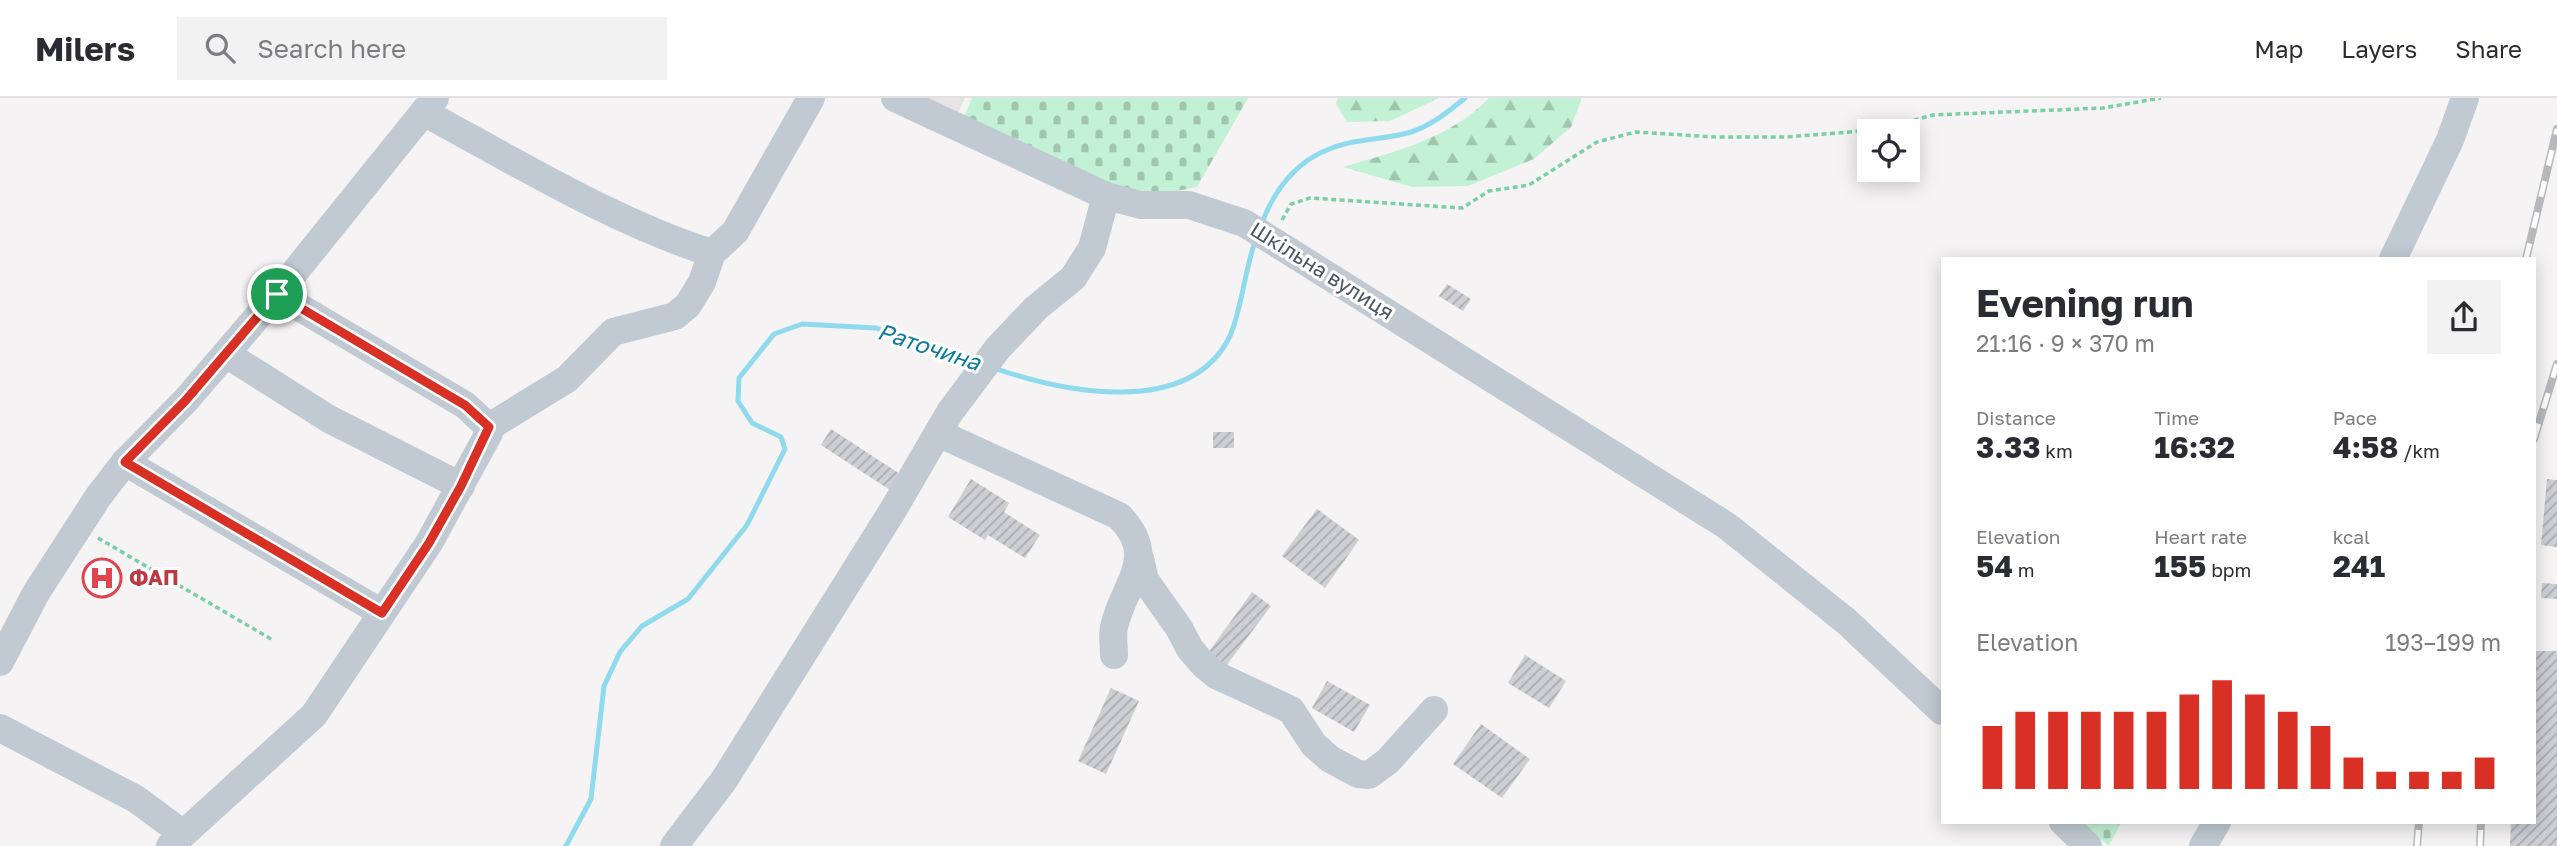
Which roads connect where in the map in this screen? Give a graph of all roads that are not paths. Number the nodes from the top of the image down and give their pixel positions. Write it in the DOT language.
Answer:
graph roads {
  1 [pos="811,98"];
  2 [pos="895,98"];
  3 [pos="2465,98"];
  4 [pos="430,106"];
  5 [pos="1105,196"];
  6 [pos="712,253"];
  7 [pos="2394,257"];
  8 [pos="277,294"];
  9 [pos="226,354"];
  10 [pos="944,422"];
  11 [pos="489,427"];
  12 [pos="125,462"];
  13 [pos="461,486"];
  14 [pos="1140,558"];
  15 [pos="382,613"];
  16 [pos="1114,655"];
  17 [pos="0,662"];
  18 [pos="1434,710"];
  19 [pos="1941,710"];
  20 [pos="0,728"];
  21 [pos="2065,824"];
  22 [pos="2216,824"];
  23 [pos="176,839"];
  24 [pos="674,846"];
  25 [pos="2088,846"];
  26 [pos="2203,846"];
  1 -- 6 [label="street"];
  2 -- 5 [label="street, Шкільна вулиця"];
  3 -- 7 [label="street"];
  4 -- 6 [label="street"];
  4 -- 8 [label="street"];
  5 -- 10 [label="street"];
  5 -- 19 [label="street, Шкільна вулиця"];
  6 -- 11 [label="street"];
  8 -- 9 [label="street"];
  8 -- 11 [label="street"];
  9 -- 12 [label="street"];
  9 -- 13 [label="street"];
  10 -- 14 [label="street"];
  10 -- 24 [label="street"];
  11 -- 13 [label="street"];
  12 -- 15 [label="street"];
  12 -- 17 [label="street"];
  13 -- 15 [label="street"];
  14 -- 16 [label="street"];
  14 -- 18 [label="street"];
  15 -- 23 [label="street"];
  20 -- 23 [label="street"];
  21 -- 25 [label="street"];
  22 -- 26 [label="street"];
}
